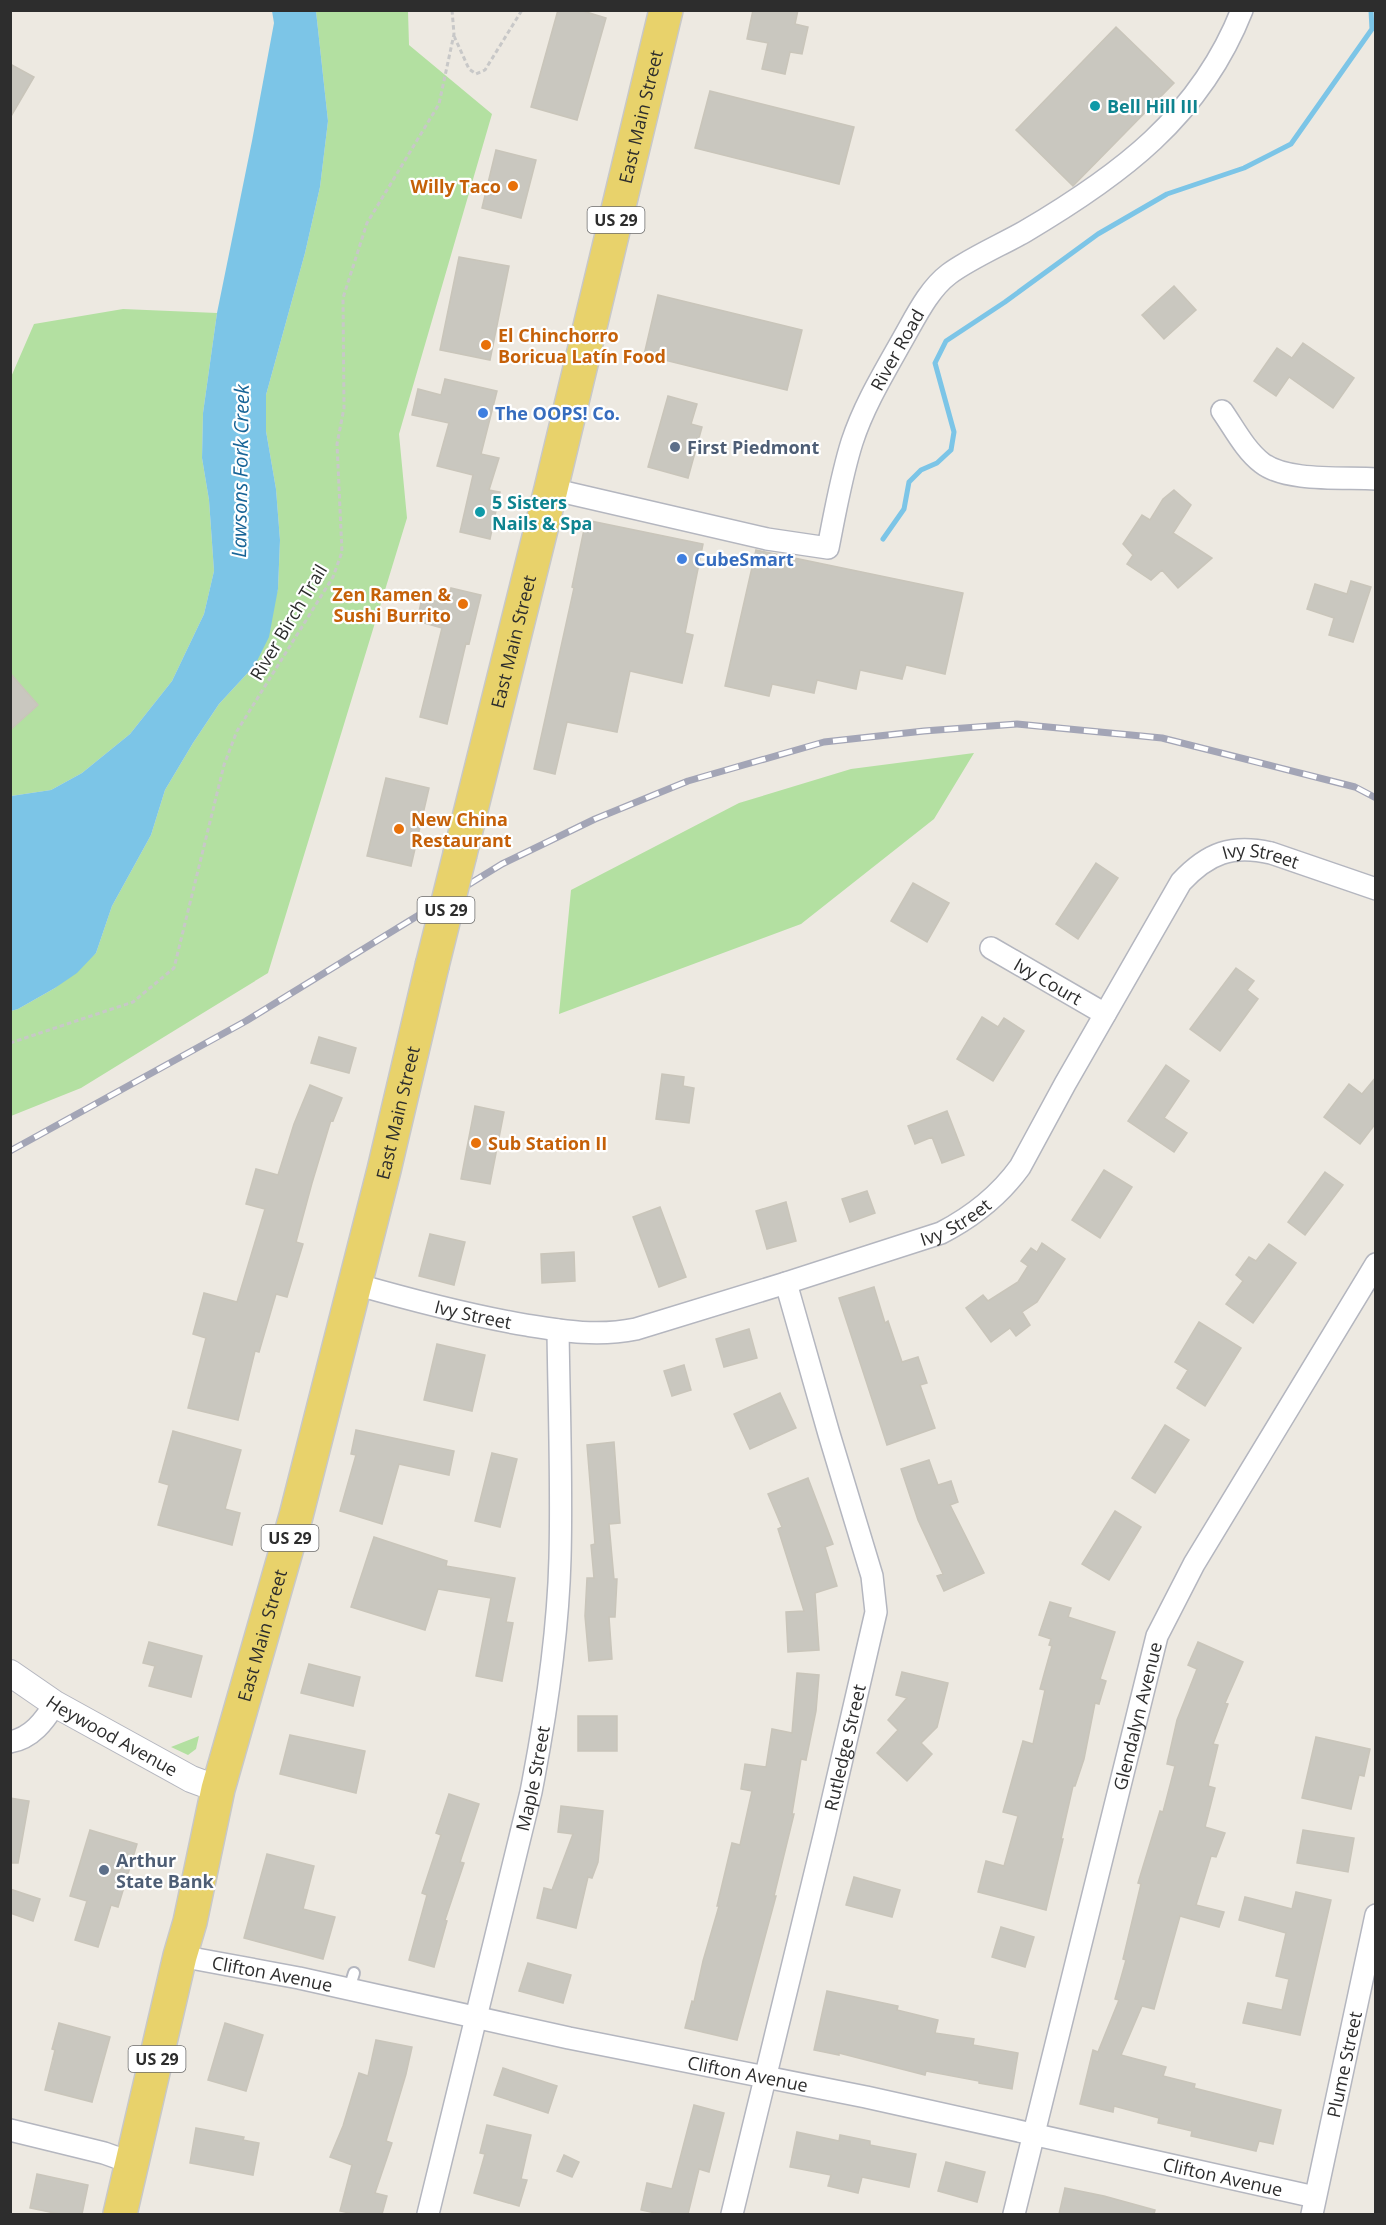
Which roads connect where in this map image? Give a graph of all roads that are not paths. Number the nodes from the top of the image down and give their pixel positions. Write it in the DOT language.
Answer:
graph roads {
  1 [pos="666,10"];
  2 [pos="1242,10"];
  3 [pos="1222,411"];
  4 [pos="1376,479"];
  5 [pos="551,489"];
  6 [pos="1376,889"];
  7 [pos="991,948"];
  8 [pos="1106,1014"];
  9 [pos="1376,1264"];
  10 [pos="786,1283"];
  11 [pos="355,1284"];
  12 [pos="558,1330"];
  13 [pos="10,1673"];
  14 [pos="55,1704"];
  15 [pos="10,1742"];
  16 [pos="218,1789"];
  17 [pos="1376,1916"];
  18 [pos="180,1956"];
  19 [pos="477,2017"];
  20 [pos="765,2077"];
  21 [pos="10,2130"];
  22 [pos="1033,2135"];
  23 [pos="132,2163"];
  24 [pos="1314,2206"];
  25 [pos="120,2214"];
  26 [pos="428,2214"];
  27 [pos="732,2214"];
  28 [pos="1014,2214"];
  1 -- 5 [label="main road, East Main Street / US 29"];
  2 -- 5 [label="street, River Road"];
  3 -- 4 [label="street"];
  5 -- 11 [label="main road, East Main Street / US 29, bridge"];
  6 -- 8 [label="street, Ivy Street"];
  7 -- 8 [label="street, Ivy Court"];
  8 -- 10 [label="street, Ivy Street"];
  9 -- 22 [label="street, Glendalyn Avenue"];
  10 -- 12 [label="street, Ivy Street"];
  10 -- 20 [label="street, Rutledge Street"];
  11 -- 12 [label="street, Ivy Street"];
  11 -- 16 [label="main road, East Main Street / US 29"];
  12 -- 19 [label="street, Maple Street"];
  13 -- 14 [label="street, Heywood Avenue"];
  14 -- 15 [label="street"];
  14 -- 16 [label="street, Heywood Avenue"];
  16 -- 18 [label="main road, East Main Street / US 29"];
  17 -- 24 [label="street, Plume Street"];
  18 -- 19 [label="street, Clifton Avenue"];
  18 -- 23 [label="main road, East Main Street / US 29"];
  19 -- 20 [label="street, Clifton Avenue"];
  19 -- 26 [label="street, Maple Street"];
  20 -- 22 [label="street, Clifton Avenue"];
  20 -- 27 [label="street, Rutledge Street"];
  21 -- 23 [label="street"];
  22 -- 24 [label="street, Clifton Avenue"];
  22 -- 28 [label="street, Glendalyn Avenue"];
  23 -- 25 [label="main road, East Main Street / US 29"];
}
